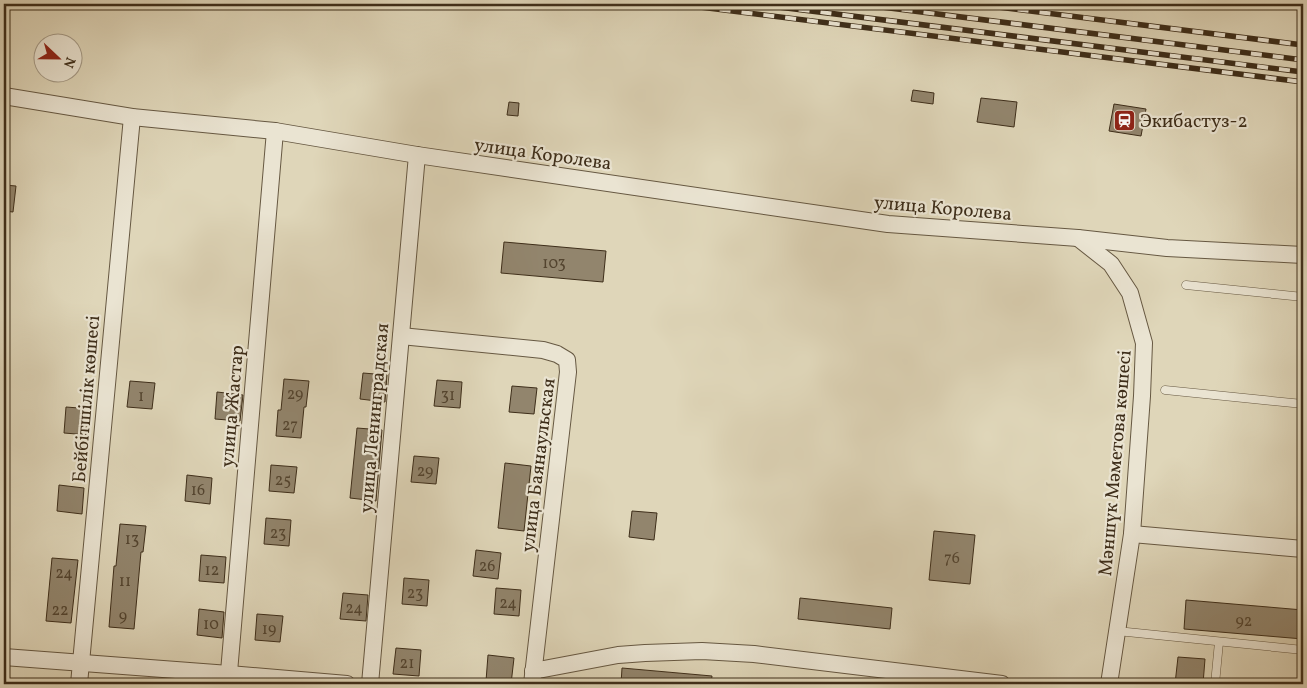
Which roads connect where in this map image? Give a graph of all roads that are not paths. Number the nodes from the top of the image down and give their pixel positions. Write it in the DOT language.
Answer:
graph roads {
  1 [pos="4,96"];
  2 [pos="132,117"];
  3 [pos="275,131"];
  4 [pos="417,155"];
  5 [pos="1078,238"];
  6 [pos="1303,255"];
  7 [pos="1186,285"];
  8 [pos="1303,297"];
  9 [pos="401,336"];
  10 [pos="1165,390"];
  11 [pos="1303,404"];
  12 [pos="1132,534"];
  13 [pos="1303,549"];
  14 [pos="1117,631"];
  15 [pos="1219,642"];
  16 [pos="1303,650"];
  17 [pos="4,657"];
  18 [pos="80,663"];
  19 [pos="533,678"];
  20 [pos="228,679"];
  21 [pos="79,684"];
  22 [pos="347,684"];
  23 [pos="370,684"];
  24 [pos="1002,684"];
  25 [pos="1109,684"];
  26 [pos="1215,684"];
  1 -- 2 [label="street, улица Королева"];
  2 -- 3 [label="street, улица Королева"];
  2 -- 18 [label="street, Бейбітшілік көшесі"];
  3 -- 4 [label="street, улица Королева"];
  3 -- 20 [label="street, улица Жастар"];
  4 -- 5 [label="street, улица Королева"];
  4 -- 9 [label="street, улица Ленинградская"];
  5 -- 6 [label="street, улица Королева"];
  5 -- 12 [label="street, Мәншүк Мәметова көшесі"];
  7 -- 8 [label="lane"];
  9 -- 19 [label="street, улица Баянаульская"];
  9 -- 23 [label="street, улица Ленинградская"];
  10 -- 11 [label="lane"];
  12 -- 13 [label="street"];
  12 -- 14 [label="street, Мәншүк Мәметова көшесі"];
  14 -- 15 [label="lane"];
  14 -- 25 [label="street, Мәншүк Мәметова көшесі"];
  15 -- 16 [label="lane"];
  15 -- 26 [label="lane"];
  17 -- 18 [label="street"];
  18 -- 20 [label="street"];
  18 -- 21 [label="street, Бейбітшілік көшесі"];
  19 -- 24 [label="street"];
  20 -- 22 [label="street"];
}
